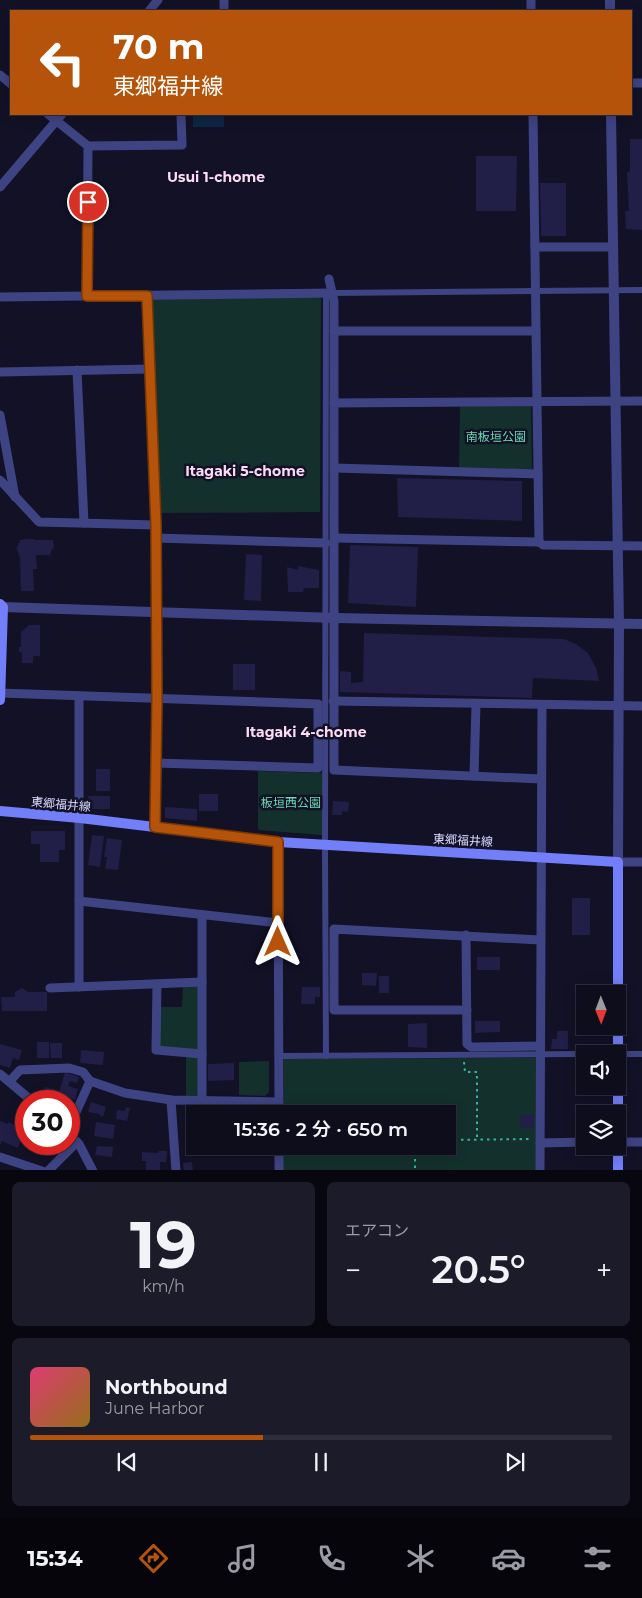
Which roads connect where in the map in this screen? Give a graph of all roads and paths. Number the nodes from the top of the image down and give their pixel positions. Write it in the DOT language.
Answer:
graph roads {
  1 [pos="158,0"];
  2 [pos="150,10"];
  3 [pos="0,75"];
  4 [pos="10,83"];
  5 [pos="182,115"];
  6 [pos="533,115"];
  7 [pos="611,115"];
  8 [pos="59,117"];
  9 [pos="88,146"];
  10 [pos="0,187"];
  11 [pos="535,247"];
  12 [pos="613,247"];
  13 [pos="329,279"];
  14 [pos="614,290"];
  15 [pos="642,290"];
  16 [pos="535,291"];
  17 [pos="329,293"];
  18 [pos="87,296"];
  19 [pos="147,296"];
  20 [pos="0,297"];
  21 [pos="334,331"];
  22 [pos="536,331"];
  23 [pos="150,369"];
  24 [pos="77,370"];
  25 [pos="0,372"];
  26 [pos="616,401"];
  27 [pos="642,401"];
  28 [pos="537,402"];
  29 [pos="334,403"];
  30 [pos="0,415"];
  31 [pos="335,468"];
  32 [pos="538,474"];
  33 [pos="0,480"];
  34 [pos="15,497"];
  35 [pos="84,524"];
  36 [pos="156,525"];
  37 [pos="156,538"];
  38 [pos="335,538"];
  39 [pos="539,542"];
  40 [pos="326,543"];
  41 [pos="642,546"];
  42 [pos="617,547"];
  43 [pos="2,606"];
  44 [pos="156,612"];
  45 [pos="330,618"];
  46 [pos="619,624"];
  47 [pos="642,624"];
  48 [pos="0,693"];
  49 [pos="79,696"];
  50 [pos="157,699"];
  51 [pos="0,700"];
  52 [pos="333,701"];
  53 [pos="476,704"];
  54 [pos="542,706"];
  55 [pos="642,706"];
  56 [pos="620,707"];
  57 [pos="156,763"];
  58 [pos="474,776"];
  59 [pos="541,779"];
  60 [pos="0,811"];
  61 [pos="80,818"];
  62 [pos="155,827"];
  63 [pos="325,839"];
  64 [pos="278,842"];
  65 [pos="325,851"];
  66 [pos="541,857"];
  67 [pos="618,862"];
  68 [pos="642,862"];
  69 [pos="79,901"];
  70 [pos="202,916"];
  71 [pos="278,923"];
  72 [pos="466,935"];
  73 [pos="540,940"];
  74 [pos="202,982"];
  75 [pos="157,984"];
  76 [pos="79,987"];
  77 [pos="50,988"];
  78 [pos="468,1010"];
  79 [pos="618,1045"];
  80 [pos="540,1050"];
  81 [pos="576,1053"];
  82 [pos="202,1054"];
  83 [pos="626,1054"];
  84 [pos="642,1054"];
  85 [pos="464,1055"];
  86 [pos="282,1056"];
  87 [pos="326,1056"];
  88 [pos="0,1074"];
  89 [pos="90,1080"];
  90 [pos="10,1082"];
  91 [pos="19,1090"];
  92 [pos="171,1100"];
  93 [pos="202,1101"];
  94 [pos="279,1102"];
  95 [pos="80,1103"];
  96 [pos="456,1140"];
  97 [pos="477,1140"];
  98 [pos="539,1141"];
  99 [pos="576,1142"];
  100 [pos="626,1142"];
  101 [pos="642,1142"];
  102 [pos="80,1147"];
  103 [pos="64,1155"];
  104 [pos="279,1155"];
  105 [pos="415,1155"];
  106 [pos="618,1155"];
  107 [pos="0,1157"];
  108 [pos="42,1170"];
  109 [pos="48,1170"];
  110 [pos="93,1170"];
  111 [pos="176,1170"];
  112 [pos="279,1170"];
  113 [pos="415,1170"];
  114 [pos="540,1170"];
  115 [pos="618,1170"];
  1 -- 2 [label="street"];
  3 -- 4 [label="street"];
  5 -- 9 [label="street"];
  6 -- 11 [label="street"];
  7 -- 12 [label="street"];
  8 -- 9 [label="street"];
  8 -- 10 [label="street"];
  9 -- 18 [label="street"];
  11 -- 12 [label="street"];
  11 -- 16 [label="street"];
  12 -- 14 [label="street"];
  13 -- 17 [label="street"];
  14 -- 15 [label="street"];
  14 -- 16 [label="street"];
  14 -- 26 [label="street"];
  16 -- 17 [label="street"];
  16 -- 22 [label="street"];
  17 -- 19 [label="street"];
  17 -- 21 [label="street"];
  17 -- 40 [label="street"];
  18 -- 19 [label="street"];
  18 -- 20 [label="street"];
  19 -- 23 [label="street"];
  21 -- 22 [label="street"];
  21 -- 29 [label="street"];
  22 -- 28 [label="street"];
  23 -- 24 [label="street"];
  23 -- 36 [label="street"];
  24 -- 25 [label="street"];
  24 -- 35 [label="street"];
  26 -- 27 [label="street"];
  26 -- 28 [label="street"];
  26 -- 42 [label="street"];
  28 -- 29 [label="street"];
  28 -- 32 [label="street"];
  29 -- 31 [label="street"];
  30 -- 34 [label="street"];
  31 -- 32 [label="street"];
  31 -- 38 [label="street"];
  32 -- 39 [label="street"];
  33 -- 34 [label="street"];
  34 -- 35 [label="street"];
  35 -- 36 [label="street"];
  36 -- 37 [label="street"];
  37 -- 40 [label="street"];
  37 -- 44 [label="street"];
  38 -- 39 [label="street"];
  38 -- 45 [label="street"];
  39 -- 42 [label="street"];
  40 -- 45 [label="street"];
  41 -- 42 [label="street"];
  42 -- 46 [label="street"];
  43 -- 44 [label="street"];
  43 -- 48 [label="main road"];
  44 -- 45 [label="street"];
  44 -- 50 [label="street"];
  45 -- 46 [label="street"];
  45 -- 52 [label="street"];
  45 -- 63 [label="street"];
  46 -- 47 [label="street"];
  46 -- 56 [label="street"];
  48 -- 49 [label="street"];
  48 -- 51 [label="main road"];
  49 -- 50 [label="street"];
  49 -- 61 [label="street"];
  50 -- 57 [label="street"];
  50 -- 57 [label="street"];
  52 -- 53 [label="street"];
  52 -- 58 [label="street"];
  53 -- 54 [label="street"];
  53 -- 58 [label="street"];
  54 -- 56 [label="street"];
  54 -- 59 [label="street"];
  55 -- 56 [label="street"];
  56 -- 67 [label="street"];
  57 -- 62 [label="street"];
  58 -- 59 [label="street"];
  59 -- 66 [label="street"];
  60 -- 61 [label="main road, 東郷福井線"];
  61 -- 62 [label="main road, 東郷福井線"];
  61 -- 69 [label="street"];
  62 -- 64 [label="main road, 東郷福井線"];
  64 -- 66 [label="main road, 東郷福井線"];
  64 -- 71 [label="street"];
  65 -- 87 [label="street"];
  66 -- 67 [label="main road, 東郷福井線"];
  66 -- 73 [label="street"];
  67 -- 68 [label="street"];
  67 -- 79 [label="main road"];
  69 -- 70 [label="street"];
  69 -- 76 [label="street"];
  70 -- 71 [label="street"];
  70 -- 74 [label="street"];
  71 -- 94 [label="street"];
  72 -- 73 [label="street"];
  72 -- 78 [label="street"];
  72 -- 78 [label="street"];
  73 -- 80 [label="street"];
  74 -- 75 [label="street"];
  74 -- 82 [label="street"];
  75 -- 76 [label="street"];
  75 -- 82 [label="street"];
  76 -- 77 [label="street"];
  78 -- 80 [label="street"];
  80 -- 81 [label="street"];
  80 -- 85 [label="street"];
  80 -- 98 [label="street"];
  82 -- 93 [label="street"];
  83 -- 84 [label="street"];
  85 -- 87 [label="street"];
  85 -- 97 [label="path"];
  86 -- 87 [label="street"];
  88 -- 90 [label="street"];
  89 -- 90 [label="street"];
  89 -- 92 [label="street"];
  89 -- 95 [label="street"];
  90 -- 91 [label="street"];
  92 -- 93 [label="street"];
  92 -- 111 [label="street"];
  93 -- 94 [label="street"];
  96 -- 97 [label="path"];
  97 -- 98 [label="path"];
  98 -- 99 [label="street"];
  98 -- 114 [label="street"];
  100 -- 101 [label="street"];
  102 -- 110 [label="street"];
  103 -- 109 [label="street"];
  104 -- 112 [label="street"];
  105 -- 113 [label="path"];
  106 -- 115 [label="main road"];
  107 -- 108 [label="street"];
}
